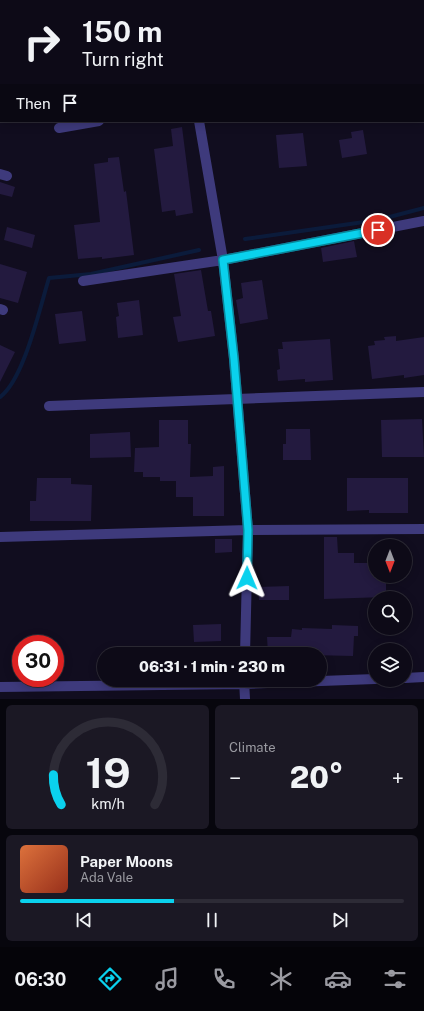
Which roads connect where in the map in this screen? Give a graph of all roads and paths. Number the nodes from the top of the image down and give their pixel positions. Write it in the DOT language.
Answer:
graph roads {
  1 [pos="93,122"];
  2 [pos="199,122"];
  3 [pos="59,128"];
  4 [pos="424,221"];
  5 [pos="223,260"];
  6 [pos="83,281"];
  7 [pos="424,392"];
  8 [pos="237,398"];
  9 [pos="49,406"];
  10 [pos="424,529"];
  11 [pos="248,530"];
  12 [pos="0,537"];
  13 [pos="245,647"];
  14 [pos="424,677"];
  15 [pos="412,678"];
  16 [pos="368,679"];
  17 [pos="327,680"];
  18 [pos="97,684"];
  19 [pos="0,686"];
  20 [pos="244,687"];
  21 [pos="245,699"];
  1 -- 3 [label="street"];
  2 -- 5 [label="street"];
  4 -- 5 [label="street"];
  5 -- 6 [label="street"];
  5 -- 8 [label="street"];
  7 -- 8 [label="street"];
  8 -- 9 [label="street"];
  8 -- 11 [label="street"];
  10 -- 11 [label="street"];
  11 -- 12 [label="street"];
  11 -- 13 [label="street"];
  14 -- 15 [label="street"];
  16 -- 17 [label="street"];
  18 -- 19 [label="street"];
  20 -- 21 [label="street"];
}
